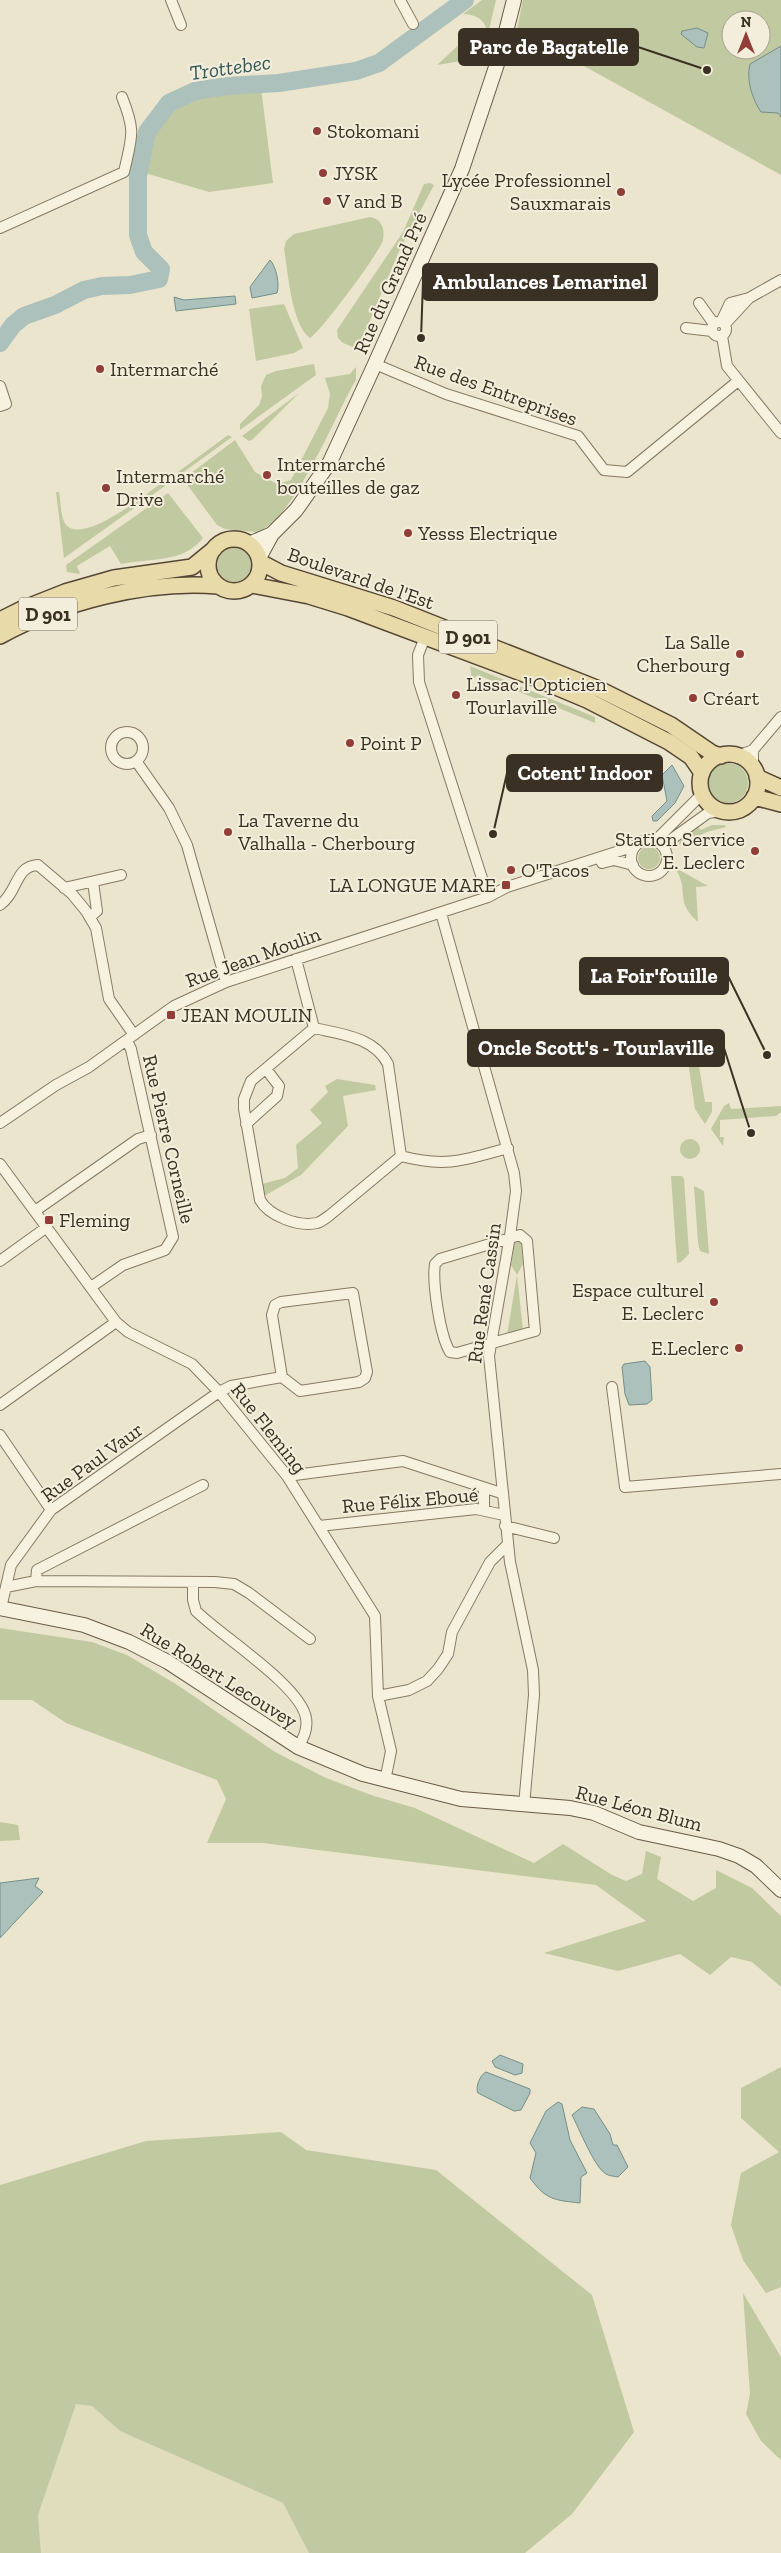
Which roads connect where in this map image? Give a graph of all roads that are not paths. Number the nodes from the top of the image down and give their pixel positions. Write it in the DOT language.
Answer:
graph roads {
  1 [pos="171,0"];
  2 [pos="400,0"];
  3 [pos="514,0"];
  4 [pos="413,24"];
  5 [pos="181,25"];
  6 [pos="122,97"];
  7 [pos="0,228"];
  8 [pos="781,280"];
  9 [pos="699,303"];
  10 [pos="718,325"];
  11 [pos="686,328"];
  12 [pos="375,364"];
  13 [pos="738,381"];
  14 [pos="0,386"];
  15 [pos="3,405"];
  16 [pos="781,433"];
  17 [pos="272,534"];
  18 [pos="250,544"];
  19 [pos="214,549"];
  20 [pos="260,560"];
  21 [pos="252,585"];
  22 [pos="218,586"];
  23 [pos="0,620"];
  24 [pos="0,636"];
  25 [pos="425,637"];
  26 [pos="781,717"];
  27 [pos="753,750"];
  28 [pos="721,756"];
  29 [pos="738,756"];
  30 [pos="136,761"];
  31 [pos="755,772"];
  32 [pos="702,773"];
  33 [pos="781,788"];
  34 [pos="702,794"];
  35 [pos="754,797"];
  36 [pos="781,804"];
  37 [pos="722,811"];
  38 [pos="659,843"];
  39 [pos="635,846"];
  40 [pos="633,865"];
  41 [pos="121,875"];
  42 [pos="93,882"];
  43 [pos="64,888"];
  44 [pos="487,892"];
  45 [pos="0,905"];
  46 [pos="440,913"];
  47 [pos="90,917"];
  48 [pos="296,959"];
  49 [pos="226,982"];
  50 [pos="314,1028"];
  51 [pos="130,1038"];
  52 [pos="266,1069"];
  53 [pos="0,1124"];
  54 [pos="246,1124"];
  55 [pos="151,1135"];
  56 [pos="508,1148"];
  57 [pos="402,1156"];
  58 [pos="0,1164"];
  59 [pos="35,1211"];
  60 [pos="47,1227"];
  61 [pos="510,1236"];
  62 [pos="0,1261"];
  63 [pos="92,1287"];
  64 [pos="116,1322"];
  65 [pos="491,1343"];
  66 [pos="282,1377"];
  67 [pos="612,1387"];
  68 [pos="219,1392"];
  69 [pos="0,1405"];
  70 [pos="0,1435"];
  71 [pos="781,1474"];
  72 [pos="287,1476"];
  73 [pos="203,1485"];
  74 [pos="484,1488"];
  75 [pos="501,1493"];
  76 [pos="51,1510"];
  77 [pos="484,1510"];
  78 [pos="504,1515"];
  79 [pos="319,1526"];
  80 [pos="505,1526"];
  81 [pos="554,1538"];
  82 [pos="508,1544"];
  83 [pos="36,1581"];
  84 [pos="193,1583"];
  85 [pos="6,1587"];
  86 [pos="0,1608"];
  87 [pos="310,1639"];
  88 [pos="378,1696"];
  89 [pos="298,1747"];
  90 [pos="385,1781"];
  91 [pos="524,1805"];
  92 [pos="781,1890"];
  1 -- 5 [label="street"];
  2 -- 4 [label="street"];
  3 -- 12 [label="street, Rue du Grand Pré"];
  6 -- 7 [label="street"];
  8 -- 10 [label="street"];
  9 -- 10 [label="street"];
  10 -- 11 [label="street"];
  10 -- 13 [label="street"];
  12 -- 13 [label="street, Rue des Entreprises"];
  12 -- 17 [label="street, Rue du Grand Pré"];
  13 -- 16 [label="street"];
  14 -- 15 [label="street"];
  17 -- 18 [label="street, Rue du Grand Pré"];
  17 -- 20 [label="street, Rue du Grand Pré"];
  18 -- 19 [label="main road"];
  18 -- 20 [label="main road"];
  19 -- 22 [label="main road"];
  19 -- 23 [label="main road, D 901"];
  20 -- 21 [label="main road"];
  20 -- 28 [label="main road, Boulevard de l'Est / D 901"];
  21 -- 22 [label="main road"];
  21 -- 25 [label="main road, Boulevard de l'Est / D 901"];
  22 -- 24 [label="main road, D 901"];
  25 -- 32 [label="main road, Boulevard de l'Est / D 901"];
  25 -- 44 [label="street"];
  26 -- 27 [label="street"];
  27 -- 29 [label="street"];
  27 -- 31 [label="street"];
  28 -- 29 [label="main road"];
  28 -- 32 [label="main road"];
  29 -- 31 [label="main road"];
  30 -- 49 [label="street"];
  31 -- 33 [label="main road"];
  31 -- 35 [label="main road"];
  32 -- 34 [label="main road"];
  34 -- 37 [label="main road"];
  34 -- 38 [label="street"];
  35 -- 36 [label="main road"];
  35 -- 37 [label="main road"];
  37 -- 38 [label="street, Rue Jean Moulin"];
  38 -- 39 [label="street, Rue Jean Moulin"];
  38 -- 40 [label="street, Rue Jean Moulin"];
  39 -- 40 [label="street"];
  39 -- 44 [label="street, Rue Jean Moulin"];
  40 -- 44 [label="street, Rue Jean Moulin"];
  41 -- 42 [label="street"];
  42 -- 43 [label="street"];
  42 -- 47 [label="street"];
  43 -- 45 [label="street"];
  43 -- 47 [label="street"];
  44 -- 46 [label="street, Rue Jean Moulin"];
  46 -- 48 [label="street, Rue Jean Moulin"];
  46 -- 56 [label="street, Rue René Cassin"];
  47 -- 51 [label="street, Rue Pierre Corneille"];
  48 -- 49 [label="street, Rue Jean Moulin"];
  48 -- 50 [label="street"];
  49 -- 51 [label="street, Rue Jean Moulin"];
  50 -- 52 [label="street"];
  50 -- 57 [label="street"];
  51 -- 53 [label="street, Rue Jean Moulin"];
  51 -- 55 [label="street, Rue Pierre Corneille"];
  52 -- 54 [label="street"];
  52 -- 54 [label="street"];
  54 -- 57 [label="street"];
  55 -- 59 [label="street"];
  55 -- 63 [label="street, Rue Pierre Corneille"];
  56 -- 57 [label="street"];
  56 -- 61 [label="street, Rue René Cassin"];
  58 -- 59 [label="street, Rue Fleming"];
  59 -- 60 [label="street, Rue Fleming"];
  60 -- 62 [label="street"];
  60 -- 63 [label="street, Rue Fleming"];
  61 -- 65 [label="street, Rue René Cassin"];
  61 -- 65 [label="street"];
  61 -- 65 [label="street"];
  63 -- 64 [label="street, Rue Fleming"];
  64 -- 68 [label="street, Rue Fleming"];
  64 -- 69 [label="street"];
  65 -- 75 [label="street, Rue René Cassin"];
  66 -- 66 [label="street"];
  66 -- 68 [label="street, Rue Paul Vaur"];
  67 -- 71 [label="street"];
  68 -- 72 [label="street, Rue Fleming"];
  68 -- 76 [label="street, Rue Paul Vaur"];
  70 -- 76 [label="street"];
  72 -- 74 [label="street"];
  72 -- 79 [label="street, Rue Fleming"];
  73 -- 83 [label="street"];
  74 -- 75 [label="street"];
  74 -- 77 [label="street"];
  75 -- 78 [label="street, Rue René Cassin"];
  76 -- 85 [label="street, Rue Paul Vaur"];
  77 -- 78 [label="street, Rue Félix Eboué"];
  77 -- 79 [label="street, Rue Félix Eboué"];
  78 -- 80 [label="street, Rue René Cassin"];
  79 -- 88 [label="street, Rue Fleming"];
  80 -- 81 [label="street"];
  80 -- 82 [label="street, Rue René Cassin"];
  82 -- 88 [label="street"];
  82 -- 91 [label="street, Rue René Cassin"];
  83 -- 84 [label="street"];
  83 -- 85 [label="street"];
  84 -- 87 [label="street"];
  84 -- 89 [label="street"];
  85 -- 86 [label="street, Rue Paul Vaur"];
  86 -- 89 [label="street, Rue Robert Lecouvey"];
  88 -- 90 [label="street, Rue Fleming"];
  89 -- 90 [label="street, Rue Robert Lecouvey"];
  90 -- 91 [label="street, Rue Léon Blum"];
  91 -- 92 [label="street, Rue Léon Blum"];
}
